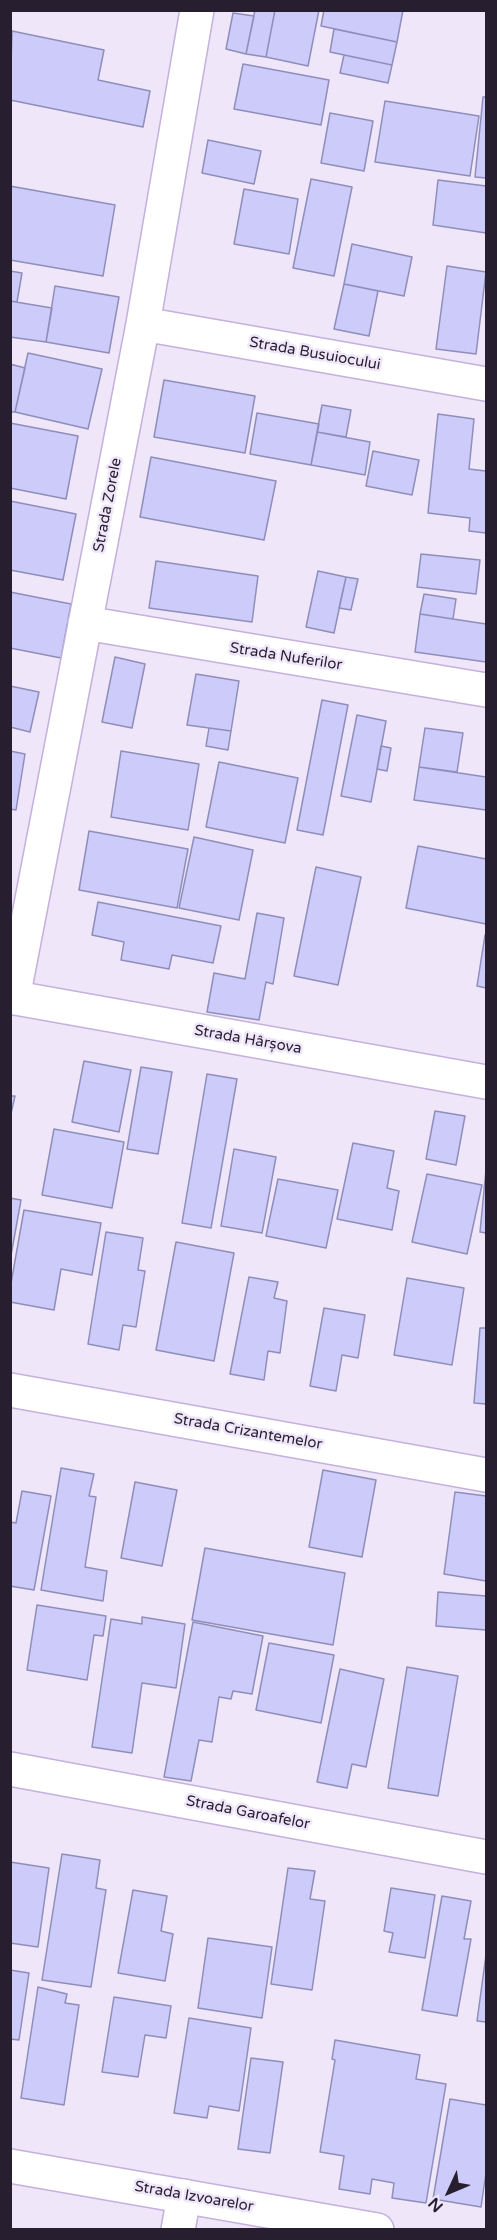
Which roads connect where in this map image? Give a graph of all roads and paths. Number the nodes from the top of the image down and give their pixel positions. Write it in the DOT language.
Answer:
graph roads {
  1 [pos="197,10"];
  2 [pos="143,324"];
  3 [pos="486,384"];
  4 [pos="86,623"];
  5 [pos="486,690"];
  6 [pos="12,997"];
  7 [pos="486,1082"];
  8 [pos="10,1390"];
  9 [pos="486,1475"];
  10 [pos="10,1769"];
  11 [pos="486,1857"];
  12 [pos="10,2166"];
  13 [pos="184,2196"];
  14 [pos="178,2229"];
  15 [pos="377,2229"];
  1 -- 2 [label="street, Strada Zorele"];
  2 -- 3 [label="street, Strada Busuiocului"];
  2 -- 4 [label="street, Strada Zorele"];
  4 -- 5 [label="street, Strada Nuferilor"];
  4 -- 6 [label="street, Strada Zorele"];
  6 -- 7 [label="street, Strada Hârșova"];
  8 -- 9 [label="street, Strada Crizantemelor"];
  10 -- 11 [label="street, Strada Garoafelor"];
  12 -- 13 [label="street, Strada Izvoarelor"];
  13 -- 14 [label="street"];
  13 -- 15 [label="street, Strada Izvoarelor"];
}
